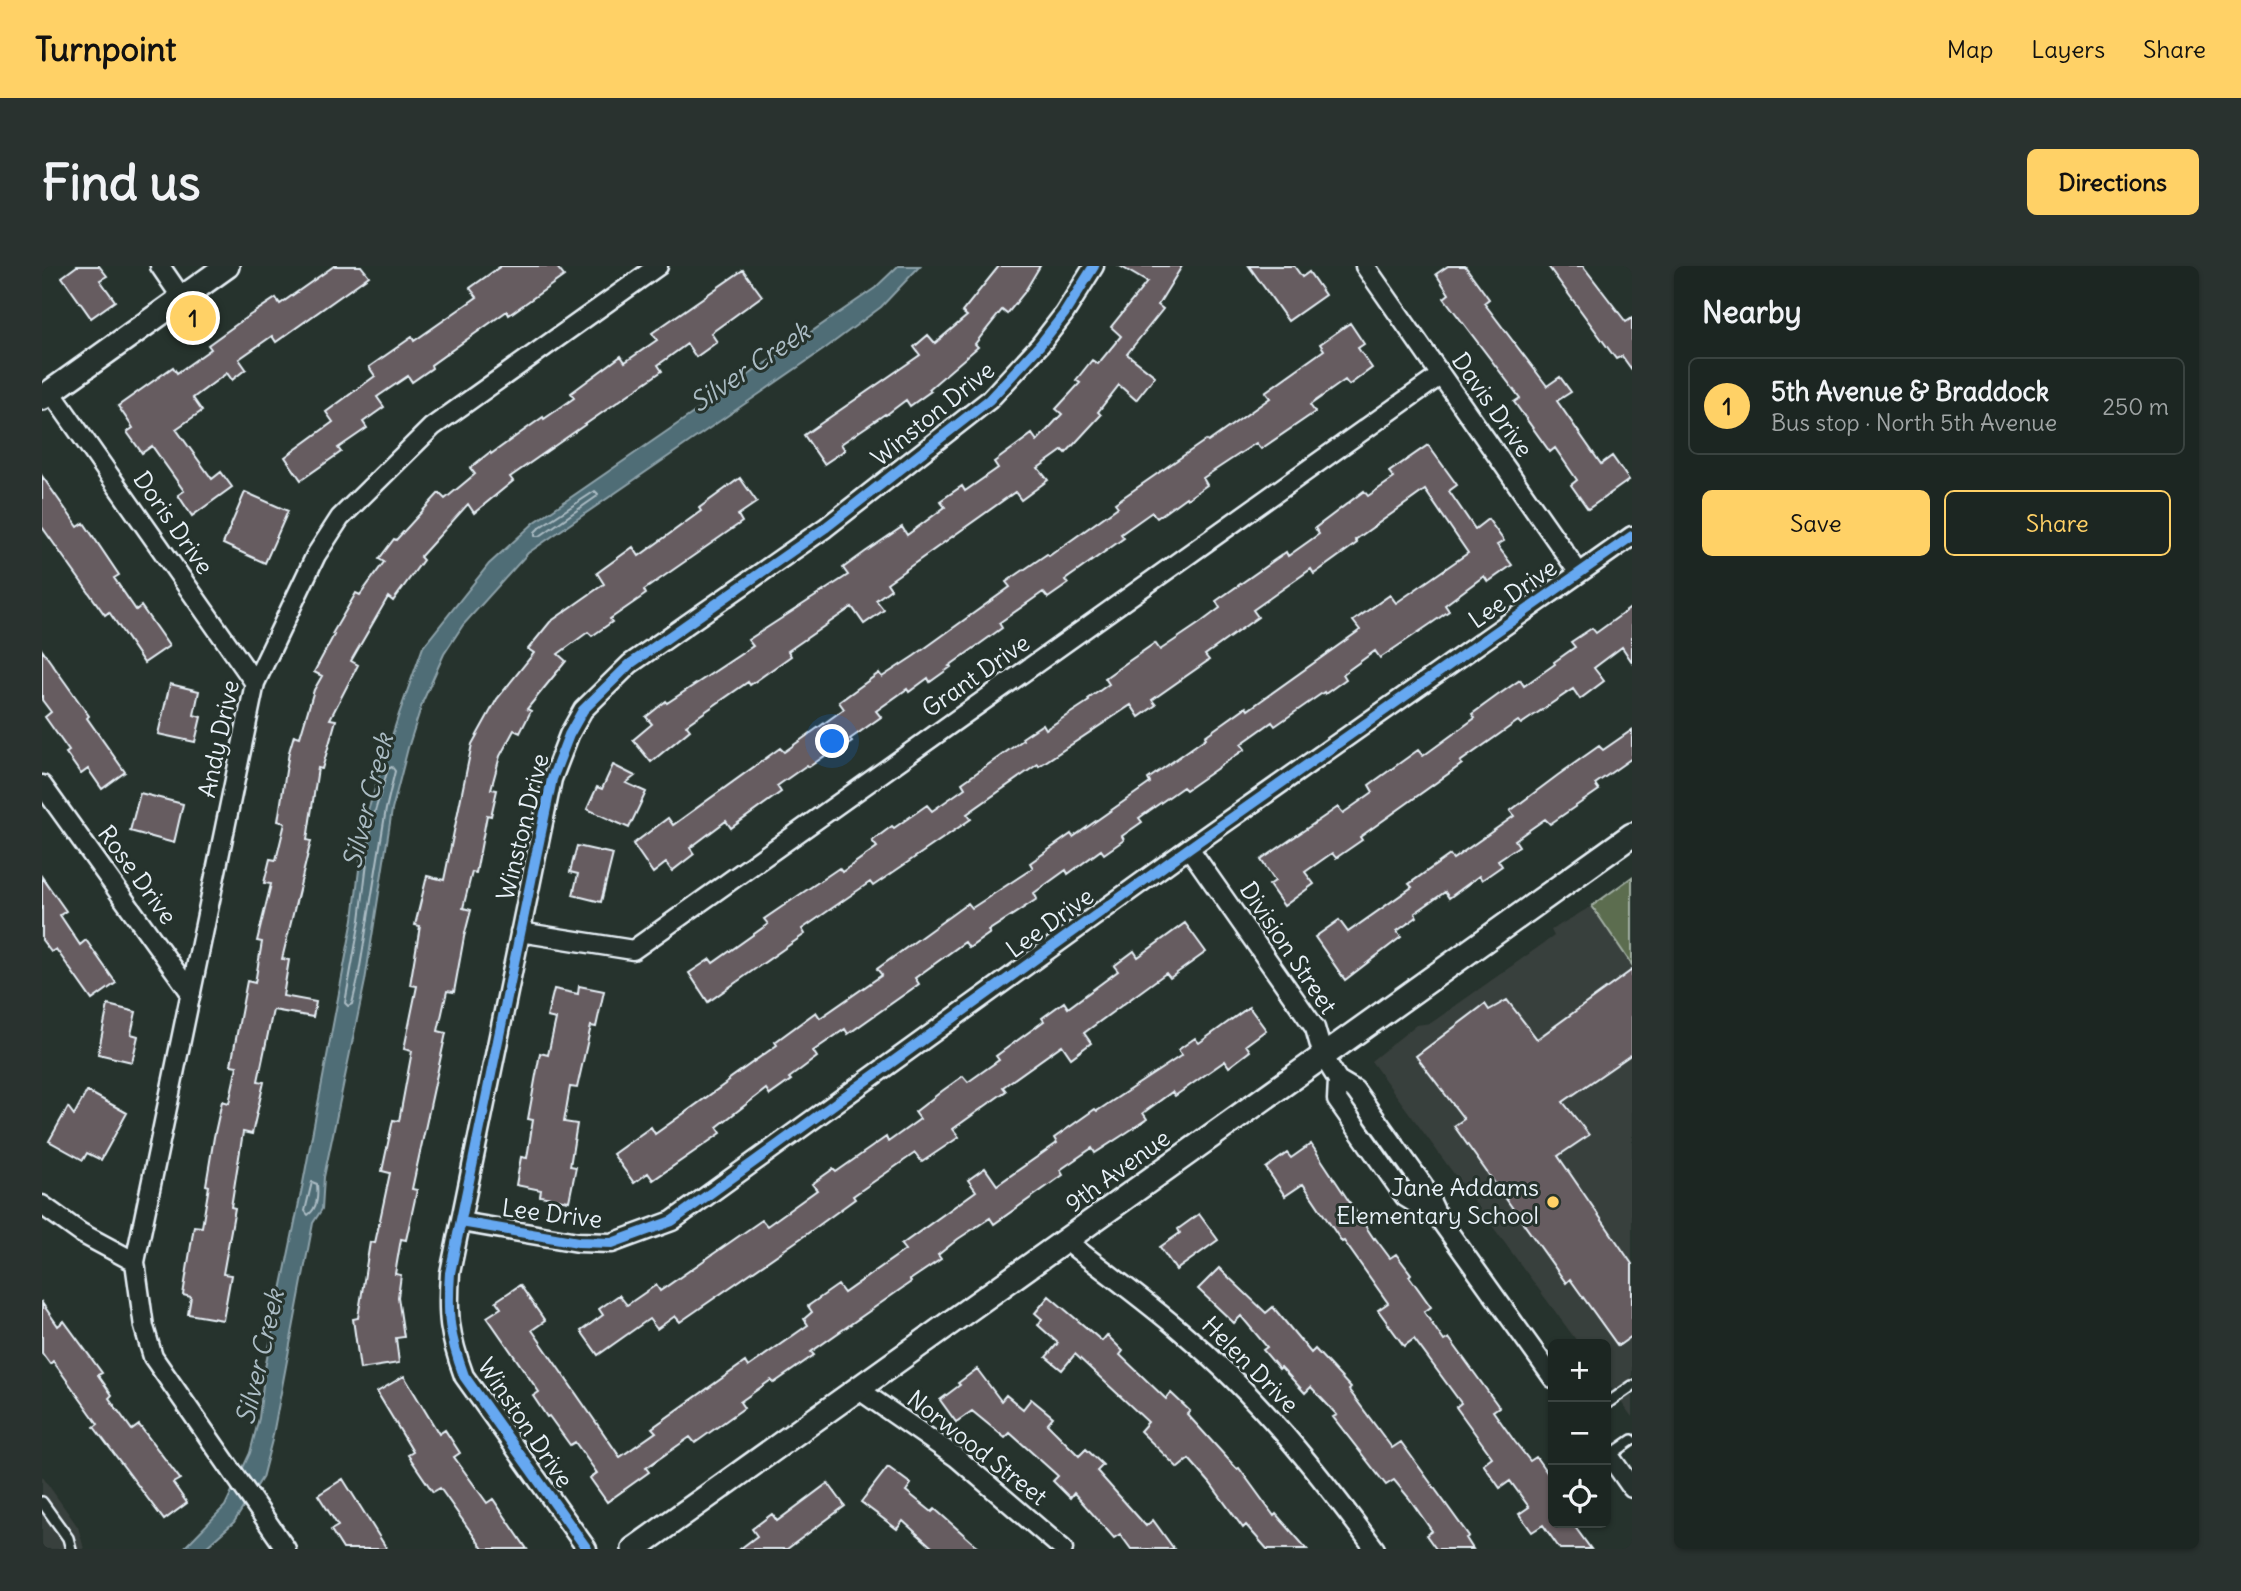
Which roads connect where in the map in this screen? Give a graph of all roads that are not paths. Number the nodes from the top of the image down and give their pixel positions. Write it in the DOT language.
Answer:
graph roads {
  1 [pos="160,266"];
  2 [pos="227,266"];
  3 [pos="658,266"];
  4 [pos="1094,266"];
  5 [pos="1365,266"];
  6 [pos="182,298"];
  7 [pos="1441,375"];
  8 [pos="46,395"];
  9 [pos="1632,536"];
  10 [pos="1580,573"];
  11 [pos="255,682"];
  12 [pos="42,785"];
  13 [pos="1632,835"];
  14 [pos="1189,848"];
  15 [pos="520,933"];
  16 [pos="191,993"];
  17 [pos="1323,1056"];
  18 [pos="42,1205"];
  19 [pos="461,1222"];
  20 [pos="1065,1240"];
  21 [pos="135,1262"];
  22 [pos="1548,1371"];
  23 [pos="1632,1385"];
  24 [pos="858,1389"];
  25 [pos="1609,1402"];
  26 [pos="1632,1440"];
  27 [pos="1611,1452"];
  28 [pos="1611,1458"];
  29 [pos="1632,1488"];
  30 [pos="42,1502"];
  31 [pos="646,1546"];
  32 [pos="71,1549"];
  33 [pos="286,1549"];
  34 [pos="587,1549"];
  35 [pos="1063,1549"];
  36 [pos="1375,1549"];
  1 -- 6 [label="street"];
  2 -- 6 [label="street"];
  3 -- 11 [label="street, Andy Drive"];
  4 -- 15 [label="street, Winston Drive"];
  5 -- 7 [label="street, Davis Drive"];
  6 -- 8 [label="street"];
  7 -- 10 [label="street, Davis Drive"];
  7 -- 15 [label="street, Grant Drive"];
  8 -- 11 [label="street, Doris Drive"];
  9 -- 10 [label="street, Lee Drive"];
  10 -- 14 [label="street, Lee Drive"];
  11 -- 16 [label="street, Andy Drive"];
  12 -- 16 [label="street, Rose Drive"];
  13 -- 17 [label="street, 9th Avenue"];
  14 -- 17 [label="street, Division Street"];
  14 -- 19 [label="street, Lee Drive"];
  15 -- 19 [label="street, Winston Drive"];
  16 -- 21 [label="street, Andy Drive"];
  17 -- 20 [label="street, 9th Avenue"];
  17 -- 22 [label="street, Division Street"];
  18 -- 21 [label="street"];
  19 -- 34 [label="street, Winston Drive"];
  20 -- 24 [label="street, 9th Avenue"];
  20 -- 36 [label="street, Helen Drive"];
  21 -- 33 [label="street, Andy Drive"];
  23 -- 25 [label="lane"];
  24 -- 31 [label="street, 9th Avenue"];
  24 -- 35 [label="street, Norwood Street"];
  26 -- 27 [label="lane"];
  28 -- 29 [label="street"];
  30 -- 32 [label="lane"];
}
